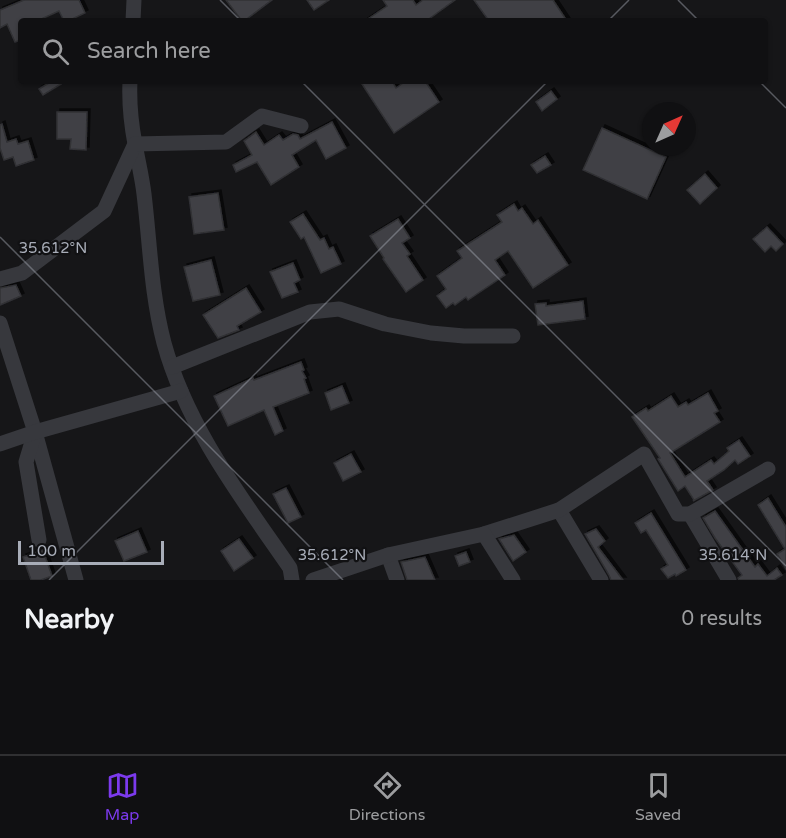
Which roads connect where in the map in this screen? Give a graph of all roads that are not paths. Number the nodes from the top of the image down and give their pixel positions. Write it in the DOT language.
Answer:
graph roads {
  1 [pos="134,0"];
  2 [pos="133,18"];
  3 [pos="130,84"];
  4 [pos="301,126"];
  5 [pos="135,144"];
  6 [pos="0,279"];
  7 [pos="0,323"];
  8 [pos="513,336"];
  9 [pos="172,367"];
  10 [pos="181,391"];
  11 [pos="35,432"];
  12 [pos="0,444"];
  13 [pos="768,469"];
  14 [pos="558,510"];
  15 [pos="690,514"];
  16 [pos="484,534"];
  17 [pos="39,540"];
  18 [pos="388,555"];
  19 [pos="291,574"];
  20 [pos="76,580"];
  21 [pos="306,580"];
  22 [pos="314,580"];
  23 [pos="397,580"];
  24 [pos="513,580"];
  25 [pos="600,580"];
  26 [pos="729,580"];
  1 -- 2 [label="street"];
  3 -- 5 [label="street"];
  4 -- 5 [label="street"];
  5 -- 6 [label="street"];
  5 -- 9 [label="street"];
  7 -- 11 [label="street"];
  8 -- 9 [label="street"];
  9 -- 10 [label="street"];
  10 -- 11 [label="street"];
  10 -- 19 [label="street"];
  11 -- 12 [label="street"];
  11 -- 17 [label="street"];
  11 -- 20 [label="street"];
  13 -- 15 [label="street"];
  14 -- 15 [label="street"];
  14 -- 16 [label="street"];
  14 -- 25 [label="street"];
  15 -- 26 [label="street"];
  16 -- 18 [label="street"];
  16 -- 24 [label="street"];
  18 -- 22 [label="street"];
  18 -- 23 [label="street"];
  19 -- 21 [label="street"];
}
